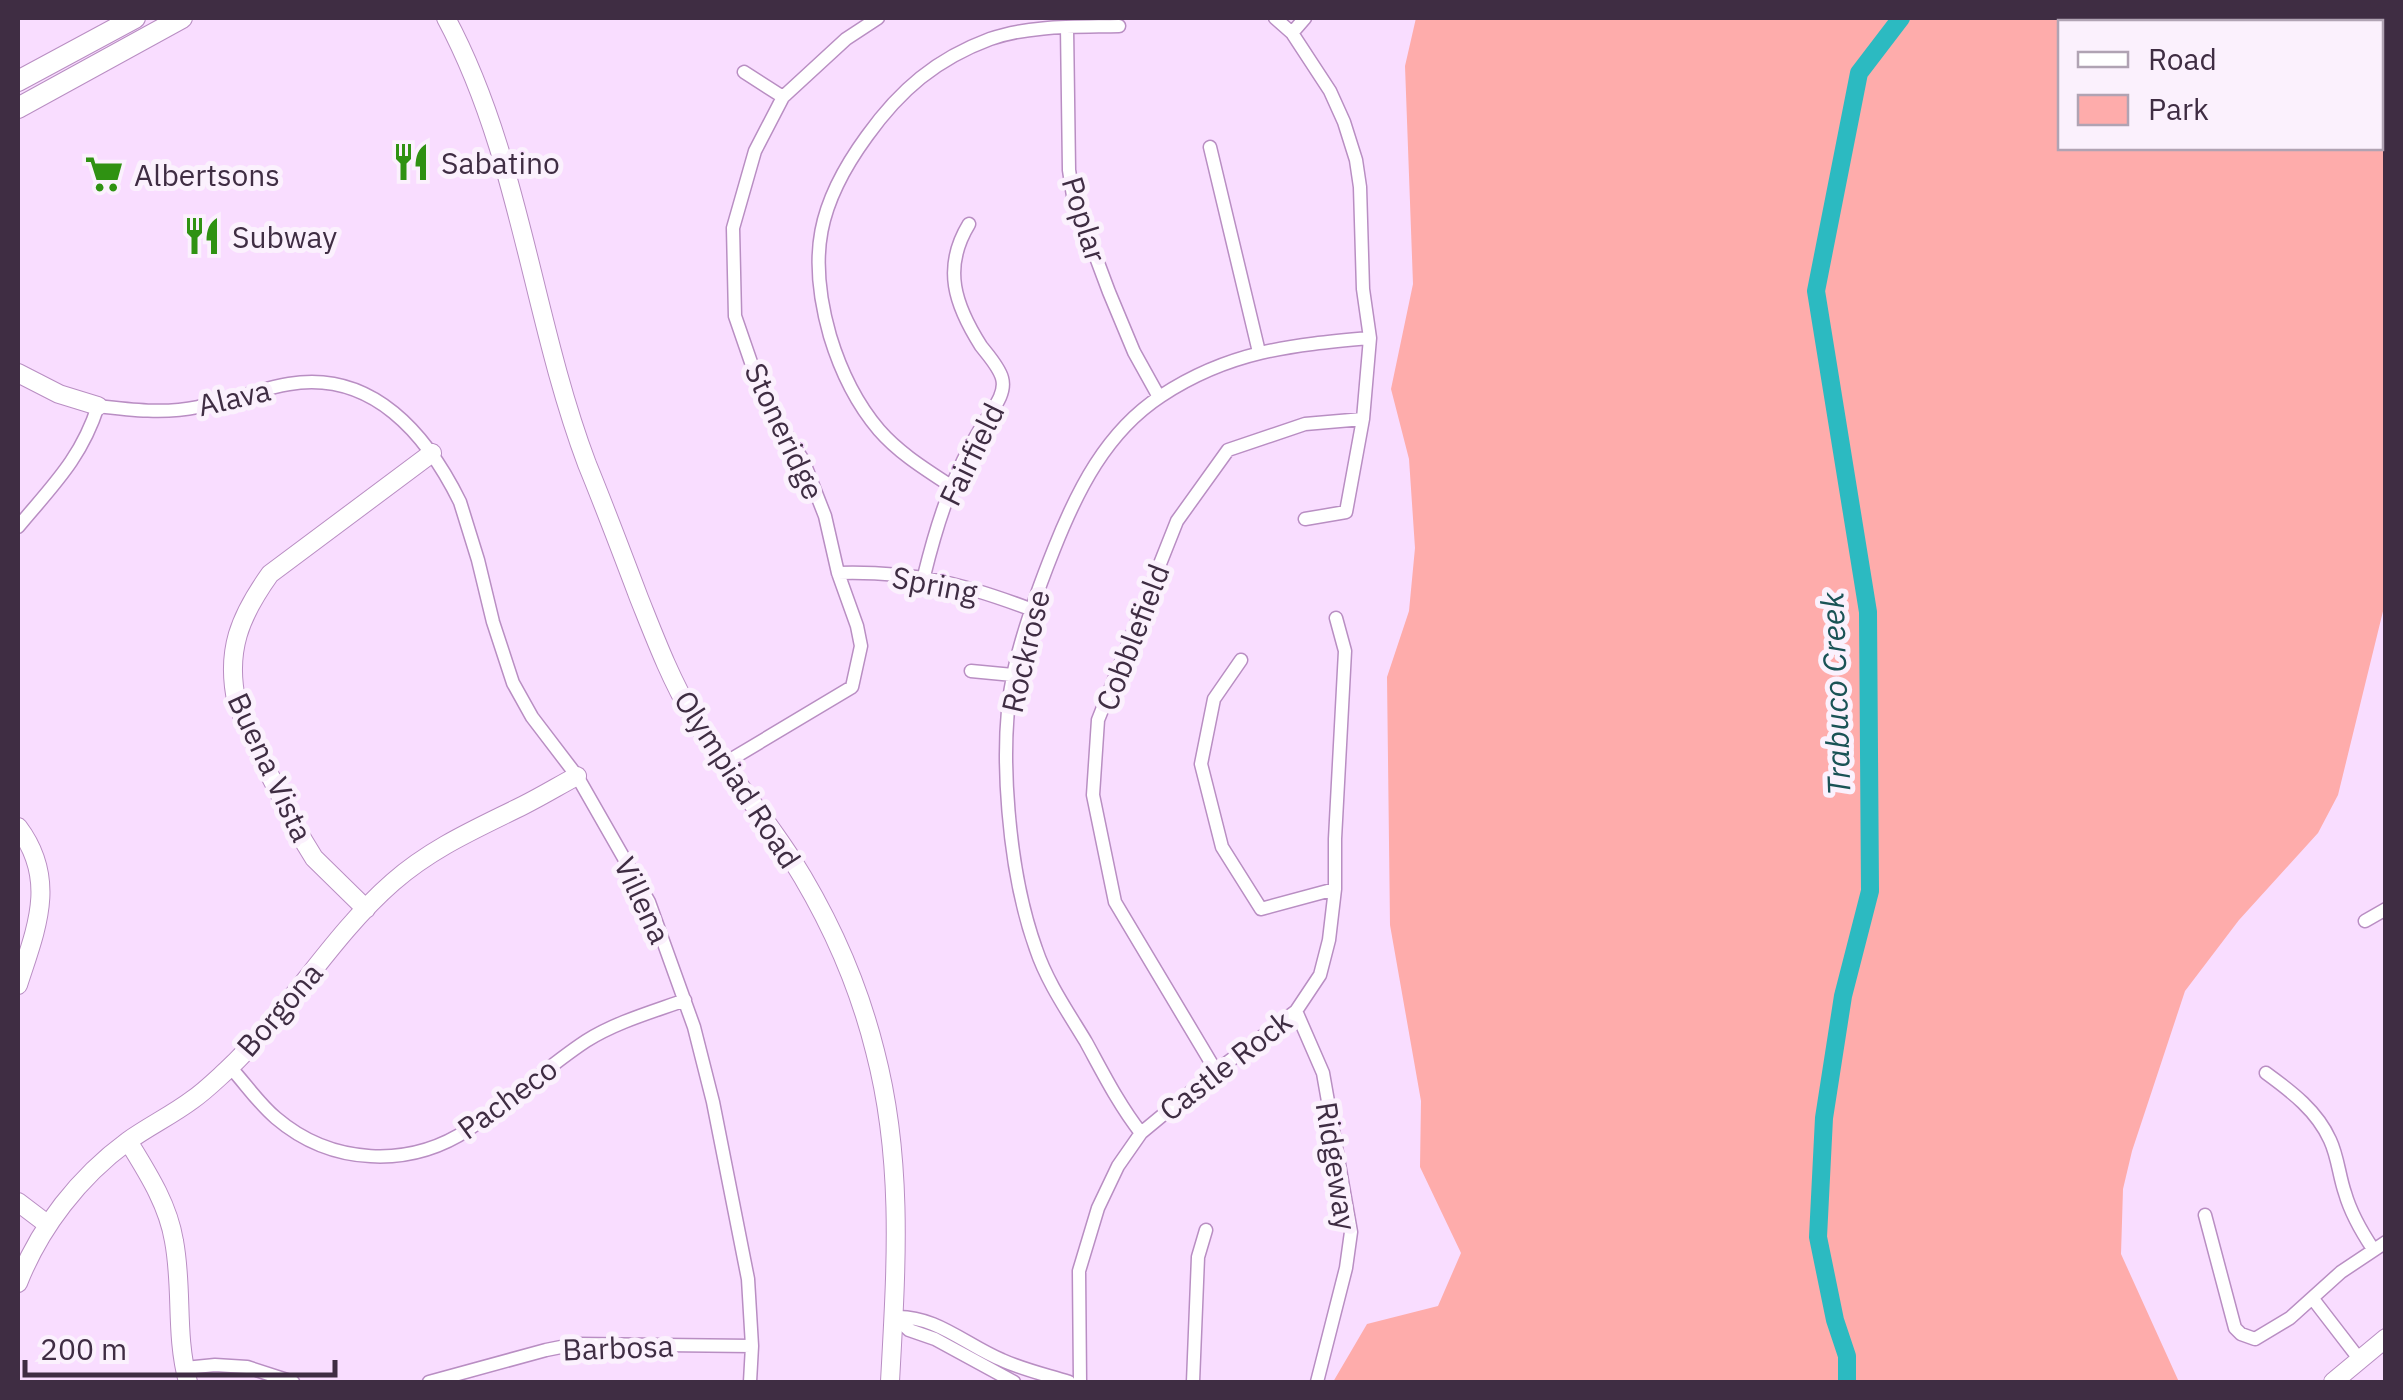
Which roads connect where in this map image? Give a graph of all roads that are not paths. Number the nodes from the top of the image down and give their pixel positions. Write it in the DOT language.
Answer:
graph roads {
  1 [pos="134,18"];
  2 [pos="182,18"];
  3 [pos="446,18"];
  4 [pos="878,18"];
  5 [pos="1275,18"];
  6 [pos="1305,18"];
  7 [pos="1119,26"];
  8 [pos="1066,27"];
  9 [pos="1292,34"];
  10 [pos="744,72"];
  11 [pos="18,81"];
  12 [pos="783,97"];
  13 [pos="18,108"];
  14 [pos="1210,147"];
  15 [pos="970,224"];
  16 [pos="1370,338"];
  17 [pos="1259,352"];
  18 [pos="18,374"];
  19 [pos="1158,398"];
  20 [pos="98,406"];
  21 [pos="1363,419"];
  22 [pos="432,453"];
  23 [pos="950,486"];
  24 [pos="1305,518"];
  25 [pos="18,527"];
  26 [pos="838,573"];
  27 [pos="924,576"];
  28 [pos="1030,609"];
  29 [pos="1336,618"];
  30 [pos="1241,660"];
  31 [pos="971,670"];
  32 [pos="1013,675"];
  33 [pos="725,763"];
  34 [pos="577,776"];
  35 [pos="18,827"];
  36 [pos="1335,889"];
  37 [pos="2386,908"];
  38 [pos="366,909"];
  39 [pos="2366,920"];
  40 [pos="18,985"];
  41 [pos="685,1000"];
  42 [pos="1296,1011"];
  43 [pos="230,1066"];
  44 [pos="1216,1071"];
  45 [pos="2266,1073"];
  46 [pos="1141,1133"];
  47 [pos="128,1141"];
  48 [pos="18,1202"];
  49 [pos="2205,1214"];
  50 [pos="48,1224"];
  51 [pos="1206,1230"];
  52 [pos="2379,1245"];
  53 [pos="18,1283"];
  54 [pos="2313,1299"];
  55 [pos="895,1317"];
  56 [pos="939,1334"];
  57 [pos="2386,1338"];
  58 [pos="752,1346"];
  59 [pos="2360,1360"];
  60 [pos="186,1375"];
  61 [pos="1047,1379"];
  62 [pos="293,1382"];
  63 [pos="428,1382"];
  64 [pos="750,1382"];
  65 [pos="890,1382"];
  66 [pos="1014,1382"];
  67 [pos="1069,1382"];
  68 [pos="1080,1382"];
  69 [pos="1193,1382"];
  70 [pos="1317,1382"];
  71 [pos="2332,1382"];
  1 -- 11 [label="main road"];
  2 -- 13 [label="main road"];
  3 -- 33 [label="street, Olympiad Road"];
  4 -- 12 [label="street, Stoneridge"];
  5 -- 9 [label="street"];
  6 -- 9 [label="street"];
  7 -- 8 [label="street"];
  8 -- 19 [label="street, Poplar"];
  8 -- 23 [label="street"];
  9 -- 16 [label="street"];
  10 -- 12 [label="street"];
  12 -- 26 [label="street, Stoneridge"];
  14 -- 17 [label="street"];
  15 -- 23 [label="street, Fairfield"];
  16 -- 17 [label="street, Rockrose"];
  16 -- 21 [label="street"];
  17 -- 19 [label="street, Rockrose"];
  18 -- 20 [label="street, Alava"];
  19 -- 28 [label="street, Rockrose"];
  20 -- 22 [label="street, Alava"];
  20 -- 25 [label="street"];
  21 -- 24 [label="street"];
  21 -- 44 [label="street, Cobblefield"];
  22 -- 34 [label="street, Villena"];
  22 -- 38 [label="street, Buena Vista"];
  23 -- 27 [label="street, Fairfield"];
  26 -- 27 [label="street, Spring"];
  26 -- 33 [label="street, Stoneridge"];
  27 -- 28 [label="street, Spring"];
  28 -- 32 [label="street, Rockrose"];
  29 -- 36 [label="street, Castle Rock"];
  30 -- 36 [label="street"];
  31 -- 32 [label="street"];
  32 -- 46 [label="street, Rockrose"];
  33 -- 55 [label="street, Olympiad Road"];
  34 -- 38 [label="street, Borgona"];
  34 -- 41 [label="street, Villena"];
  35 -- 40 [label="street"];
  36 -- 42 [label="street, Castle Rock"];
  37 -- 39 [label="street"];
  38 -- 43 [label="street, Borgona"];
  41 -- 43 [label="street, Pacheco"];
  41 -- 58 [label="street, Villena"];
  42 -- 44 [label="street, Castle Rock"];
  42 -- 70 [label="street, Ridgeway"];
  43 -- 47 [label="street, Borgona"];
  44 -- 46 [label="street, Castle Rock"];
  45 -- 52 [label="street"];
  46 -- 68 [label="street, Castle Rock"];
  47 -- 50 [label="street, Borgona"];
  47 -- 60 [label="street"];
  48 -- 50 [label="street"];
  49 -- 54 [label="street"];
  50 -- 53 [label="street, Borgona"];
  51 -- 69 [label="street"];
  52 -- 54 [label="street"];
  54 -- 59 [label="street"];
  55 -- 56 [label="street"];
  55 -- 65 [label="street, Olympiad Road"];
  56 -- 61 [label="street"];
  56 -- 66 [label="street"];
  57 -- 59 [label="street"];
  58 -- 63 [label="street, Barbosa"];
  58 -- 64 [label="street, Villena"];
  59 -- 71 [label="street"];
  60 -- 62 [label="street"];
  61 -- 67 [label="street"];
}
